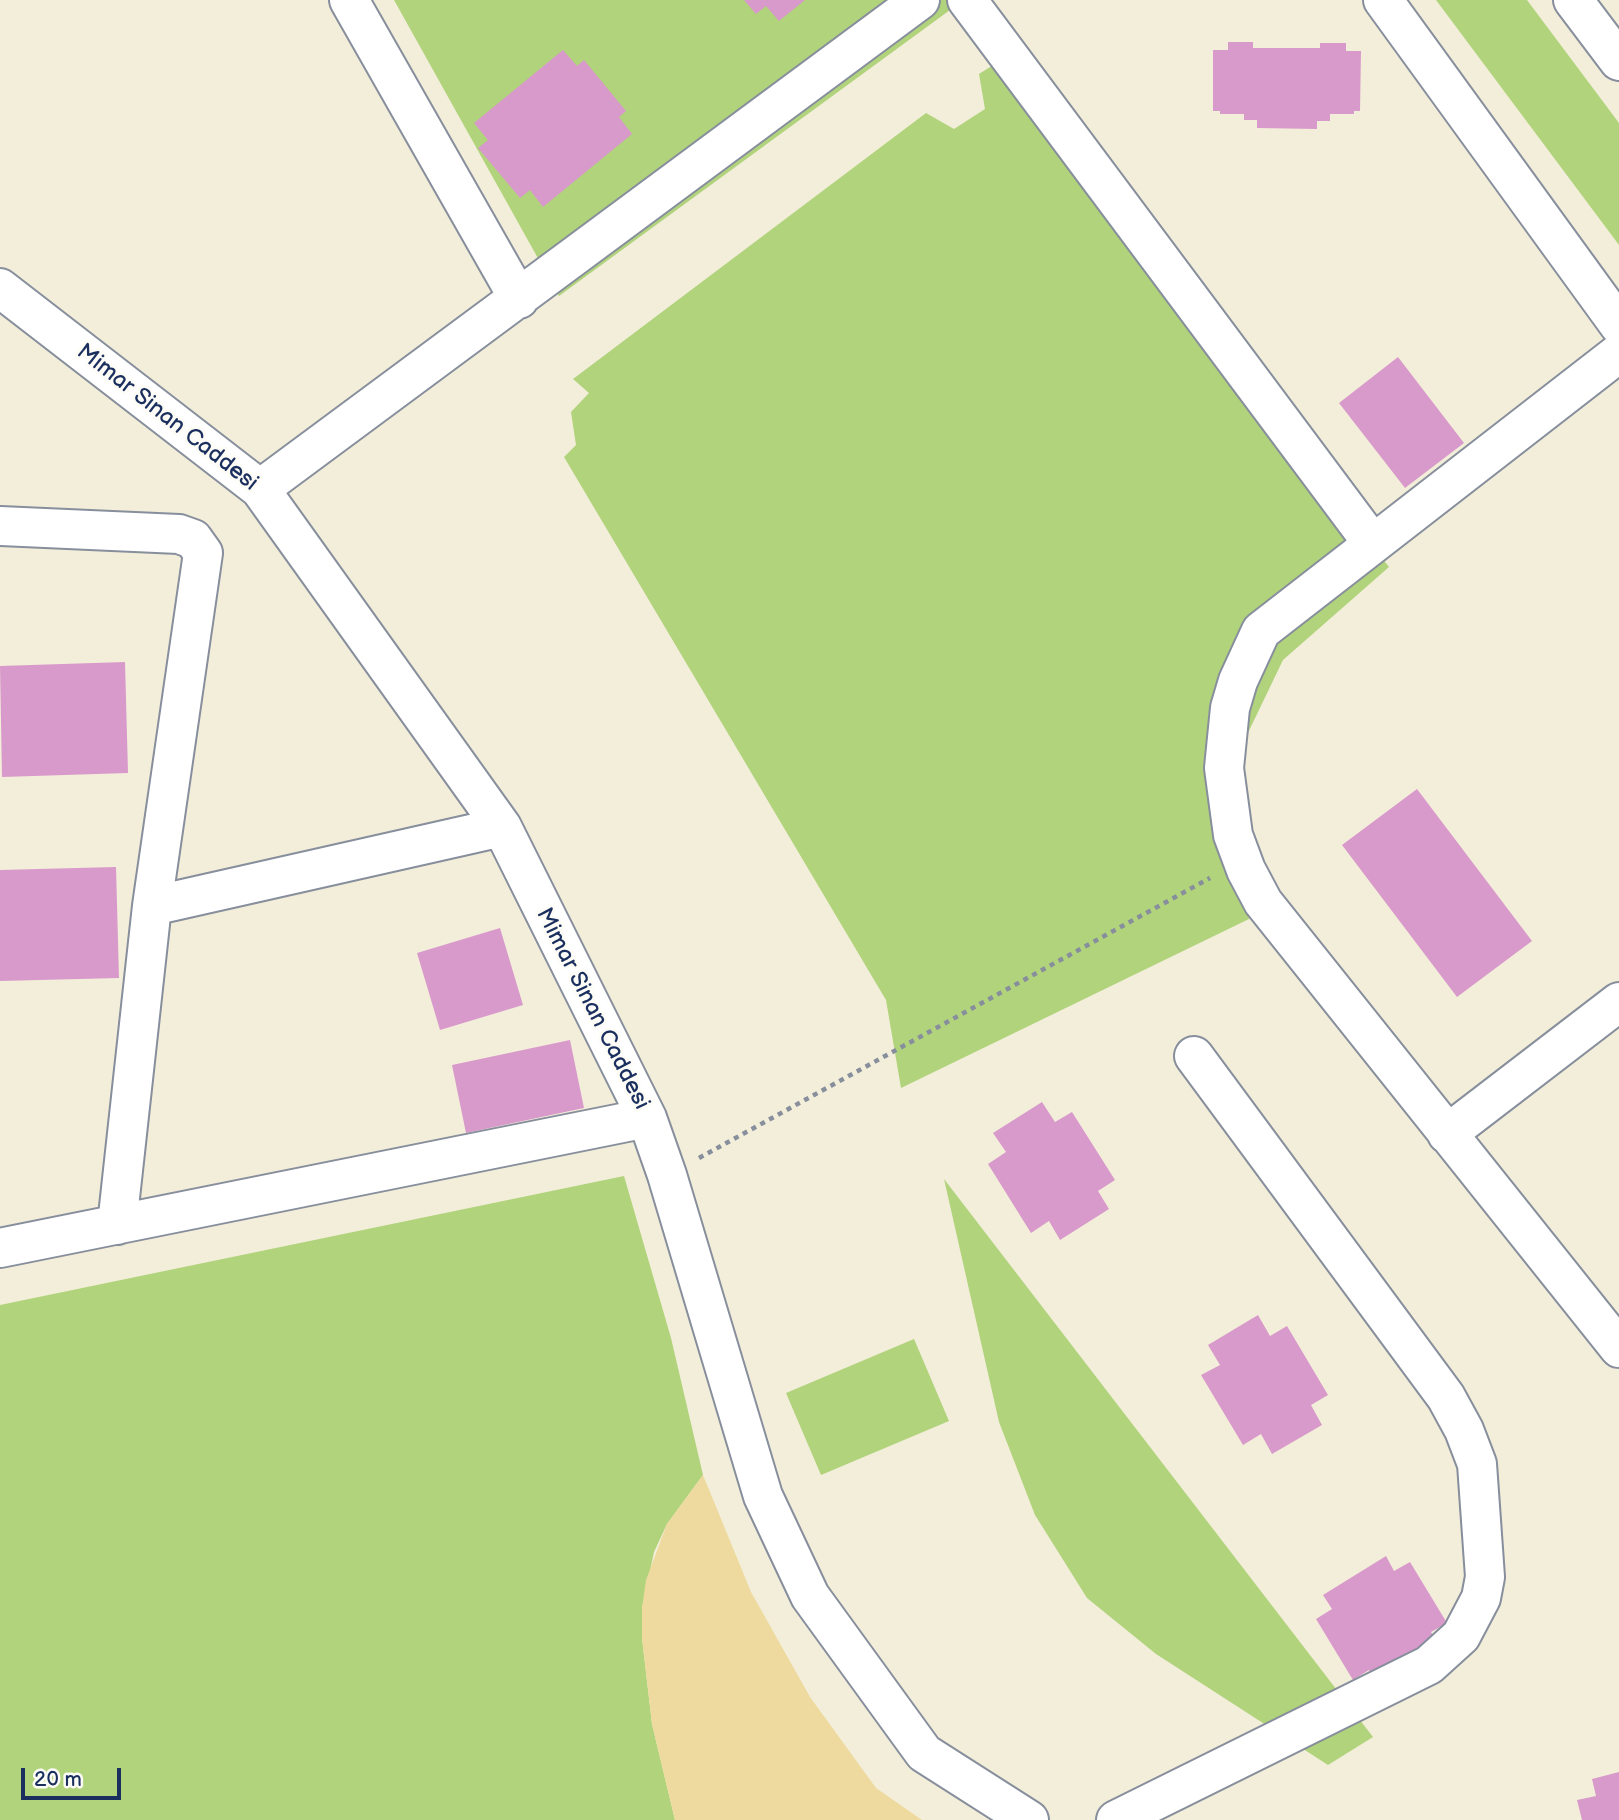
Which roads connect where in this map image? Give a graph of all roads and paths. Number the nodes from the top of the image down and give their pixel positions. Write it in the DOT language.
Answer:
graph roads {
  1 [pos="349,0"];
  2 [pos="920,0"];
  3 [pos="967,0"];
  4 [pos="1383,0"];
  5 [pos="1577,1"];
  6 [pos="1619,61"];
  7 [pos="0,288"];
  8 [pos="519,299"];
  9 [pos="1619,325"];
  10 [pos="1619,353"];
  11 [pos="260,489"];
  12 [pos="0,526"];
  13 [pos="1373,544"];
  14 [pos="502,827"];
  15 [pos="1242,860"];
  16 [pos="152,906"];
  17 [pos="1619,1002"];
  18 [pos="1194,1056"];
  19 [pos="647,1118"];
  20 [pos="1447,1134"];
  21 [pos="667,1175"];
  22 [pos="117,1225"];
  23 [pos="0,1248"];
  24 [pos="1619,1348"];
  25 [pos="1029,1820"];
  26 [pos="1116,1820"];
  1 -- 8 [label="street"];
  2 -- 8 [label="street"];
  3 -- 13 [label="street"];
  4 -- 9 [label="street"];
  5 -- 6 [label="street"];
  7 -- 11 [label="street, Mimar Sinan Caddesi"];
  8 -- 11 [label="street"];
  10 -- 13 [label="street"];
  11 -- 14 [label="street, Mimar Sinan Caddesi"];
  12 -- 16 [label="street"];
  13 -- 15 [label="street"];
  14 -- 16 [label="street"];
  14 -- 19 [label="street, Mimar Sinan Caddesi"];
  15 -- 20 [label="street"];
  15 -- 21 [label="path"];
  16 -- 22 [label="street"];
  17 -- 20 [label="street"];
  18 -- 26 [label="street"];
  19 -- 21 [label="street, Mimar Sinan Caddesi"];
  19 -- 22 [label="street"];
  20 -- 24 [label="street"];
  21 -- 25 [label="street, Mimar Sinan Caddesi"];
  22 -- 23 [label="street"];
}
